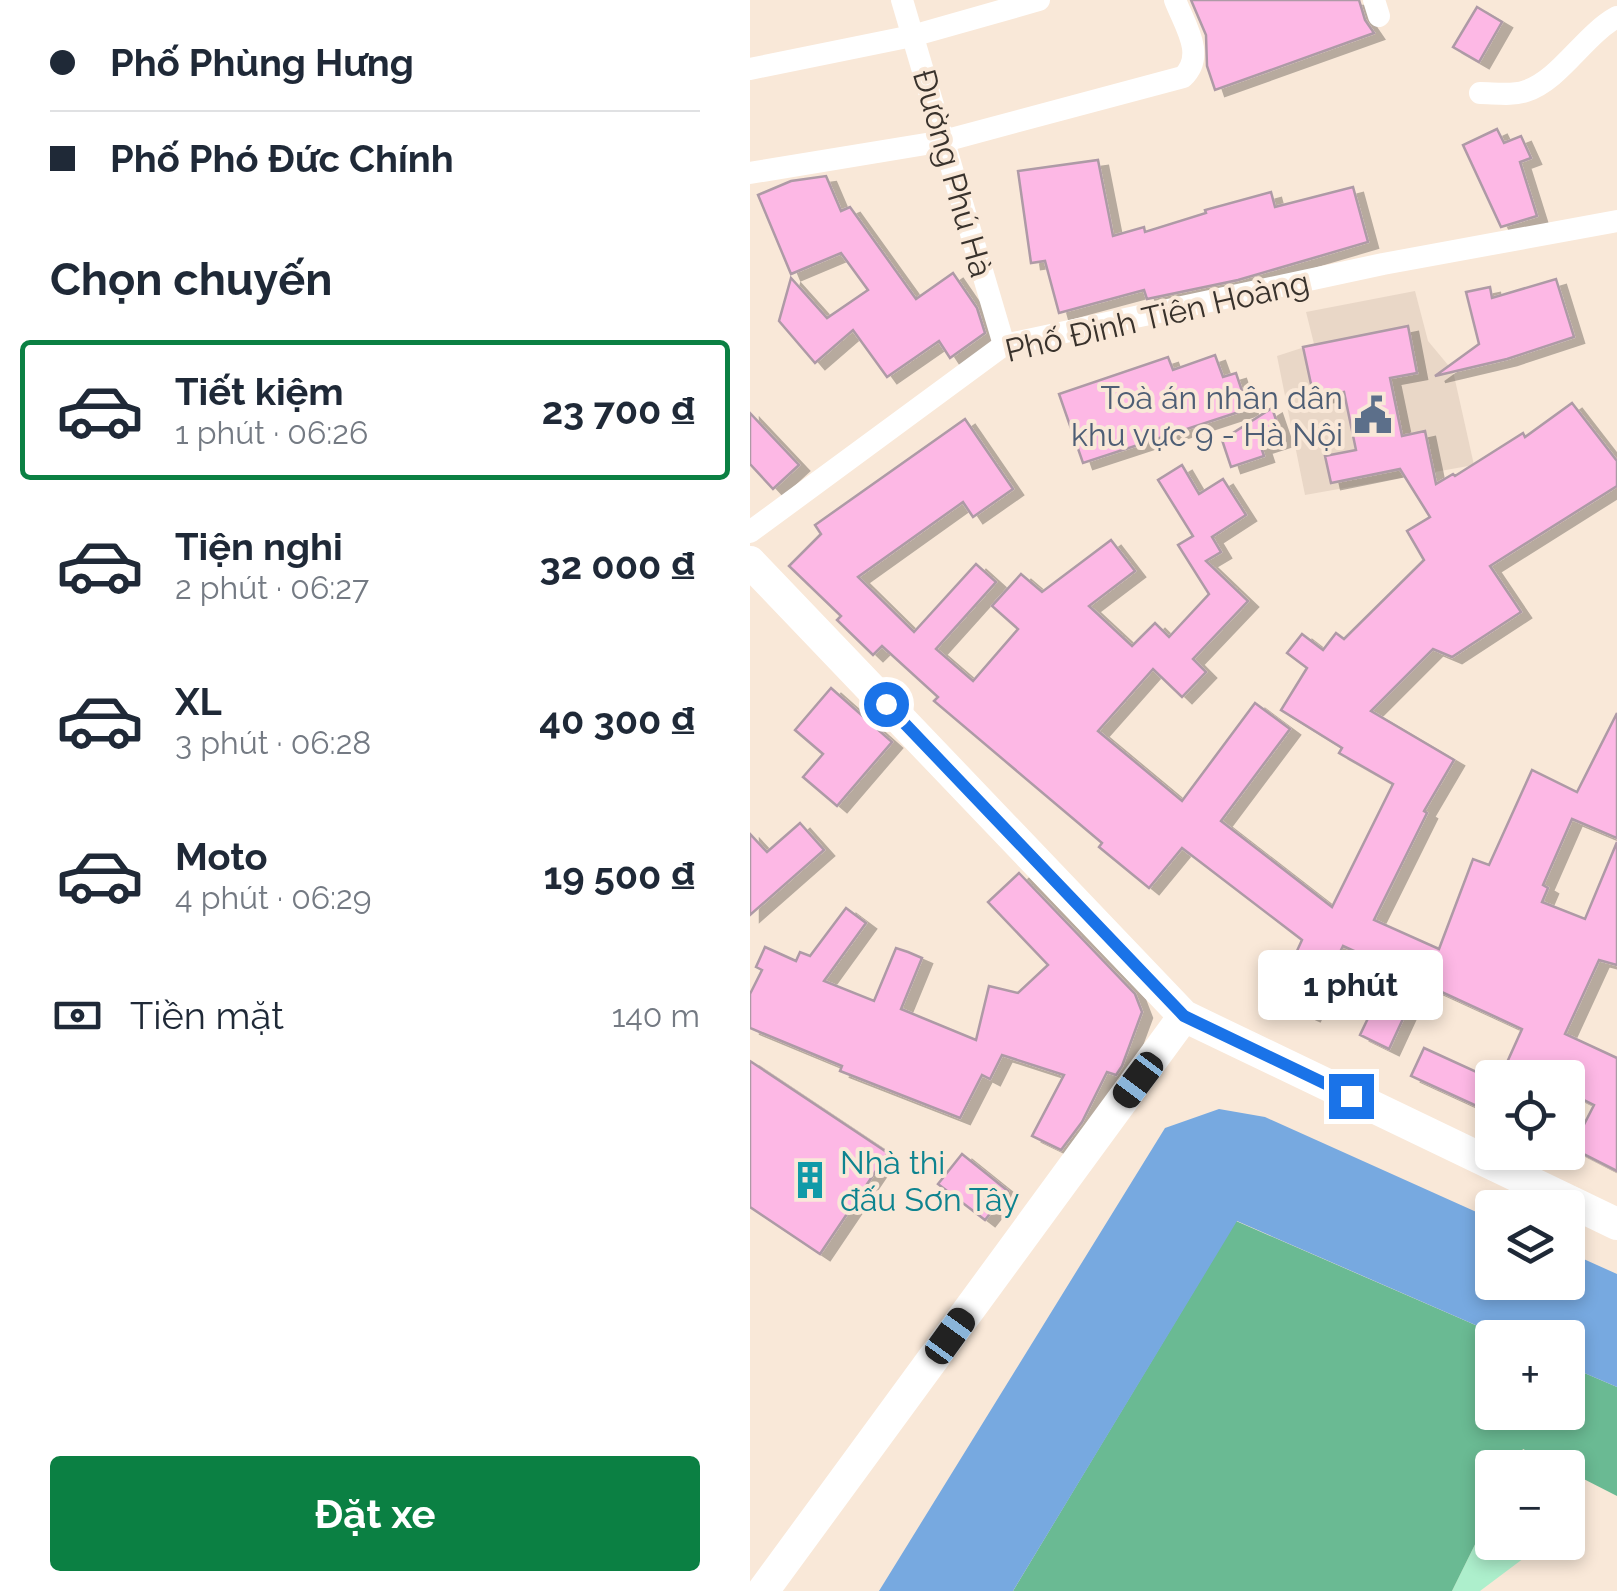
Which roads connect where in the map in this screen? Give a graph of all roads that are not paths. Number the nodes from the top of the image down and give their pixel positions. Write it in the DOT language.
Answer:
graph roads {
  1 [pos="902,0"];
  2 [pos="1040,0"];
  3 [pos="1175,0"];
  4 [pos="1617,17"];
  5 [pos="912,36"];
  6 [pos="750,68"];
  7 [pos="1480,93"];
  8 [pos="944,142"];
  9 [pos="750,173"];
  10 [pos="1617,221"];
  11 [pos="1004,345"];
  12 [pos="750,532"];
  13 [pos="750,562"];
  14 [pos="1184,1016"];
  15 [pos="1617,1224"];
  16 [pos="763,1591"];
  1 -- 5 [label="street, Đường Phú Hà"];
  2 -- 5 [label="street"];
  3 -- 8 [label="street"];
  4 -- 7 [label="street"];
  5 -- 6 [label="street"];
  5 -- 8 [label="street, Đường Phú Hà"];
  8 -- 9 [label="street"];
  8 -- 11 [label="street, Đường Phú Hà"];
  10 -- 11 [label="street, Phố Đinh Tiên Hoàng"];
  11 -- 12 [label="street, Phố Đinh Tiên Hoàng"];
  13 -- 14 [label="main road"];
  14 -- 15 [label="main road"];
  14 -- 16 [label="main road"];
}
